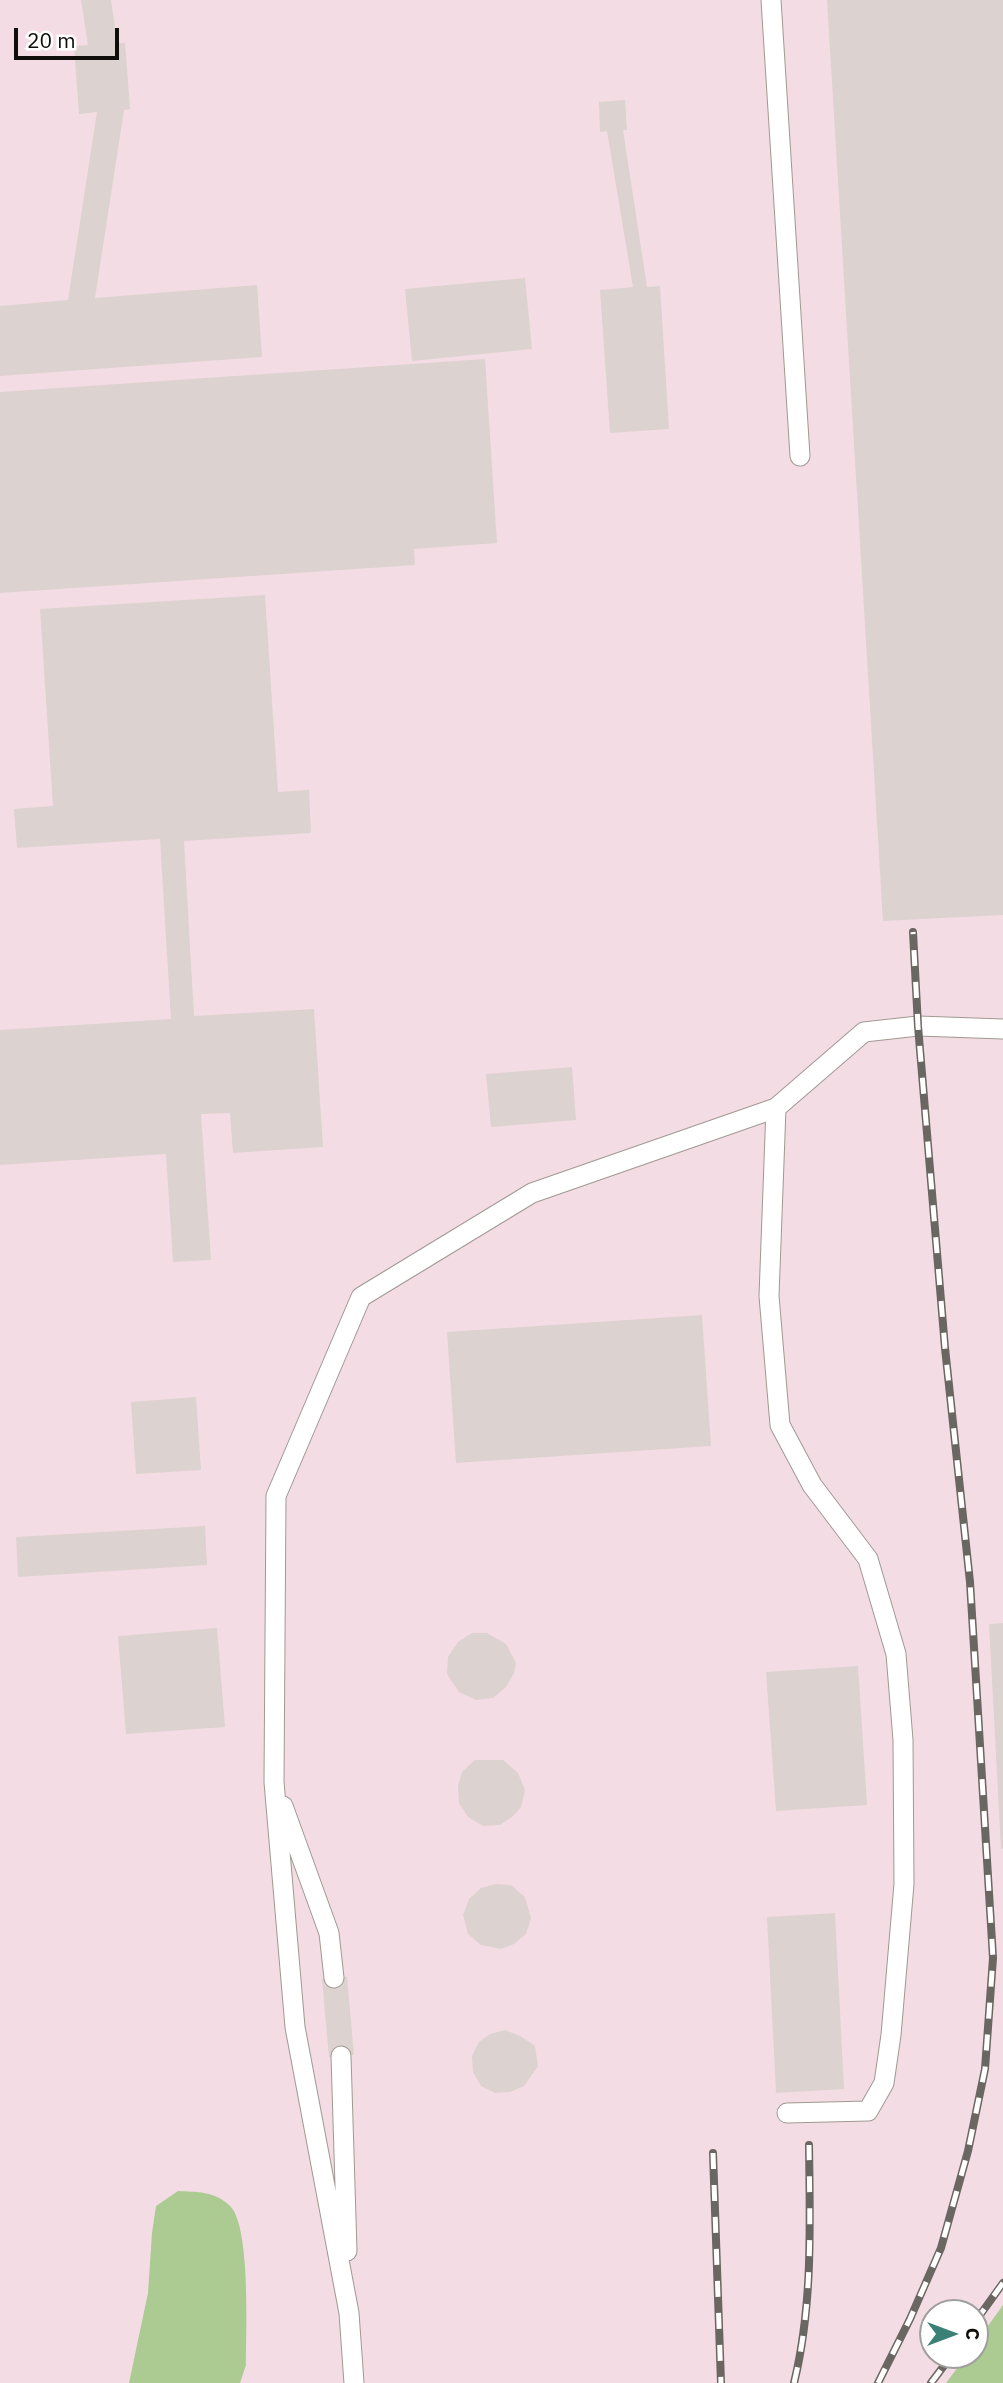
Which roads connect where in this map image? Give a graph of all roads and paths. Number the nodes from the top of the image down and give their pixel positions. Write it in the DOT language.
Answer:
graph roads {
  1 [pos="771,0"];
  2 [pos="800,456"];
  3 [pos="1003,1029"];
  4 [pos="776,1108"];
  5 [pos="274,1782"];
  6 [pos="334,1978"];
  7 [pos="341,2056"];
  8 [pos="787,2113"];
  9 [pos="349,2313"];
  10 [pos="354,2383"];
  1 -- 2 [label="lane"];
  3 -- 4 [label="lane"];
  4 -- 5 [label="lane"];
  4 -- 8 [label="lane"];
  5 -- 6 [label="lane"];
  5 -- 9 [label="lane"];
  7 -- 9 [label="lane"];
  9 -- 10 [label="lane"];
}
